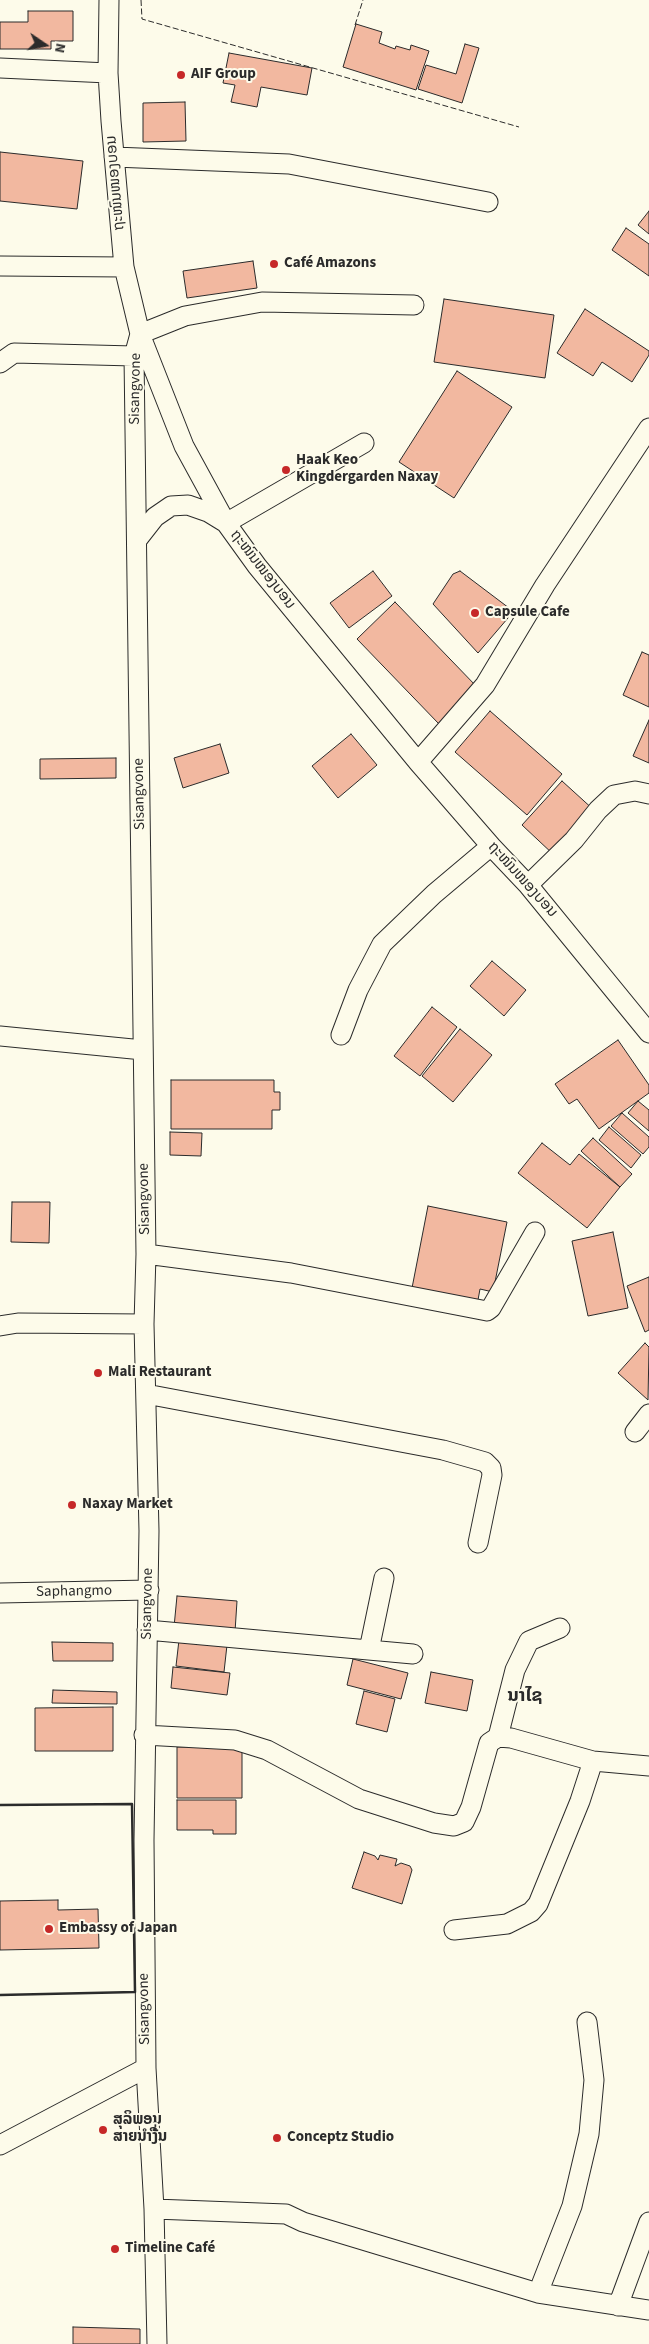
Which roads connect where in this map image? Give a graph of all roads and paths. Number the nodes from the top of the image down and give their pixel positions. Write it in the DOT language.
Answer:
graph roads {
  1 [pos="109,0"];
  2 [pos="0,68"];
  3 [pos="108,73"];
  4 [pos="114,157"];
  5 [pos="488,202"];
  6 [pos="0,266"];
  7 [pos="124,267"];
  8 [pos="414,305"];
  9 [pos="140,334"];
  10 [pos="134,356"];
  11 [pos="0,363"];
  12 [pos="649,428"];
  13 [pos="364,443"];
  14 [pos="226,524"];
  15 [pos="137,540"];
  16 [pos="418,762"];
  17 [pos="649,794"];
  18 [pos="491,846"];
  19 [pos="528,885"];
  20 [pos="649,1033"];
  21 [pos="341,1035"];
  22 [pos="0,1036"];
  23 [pos="143,1050"];
  24 [pos="535,1232"];
  25 [pos="146,1254"];
  26 [pos="144,1324"];
  27 [pos="0,1326"];
  28 [pos="146,1394"];
  29 [pos="649,1414"];
  30 [pos="635,1432"];
  31 [pos="478,1544"];
  32 [pos="384,1578"];
  33 [pos="149,1590"];
  34 [pos="0,1593"];
  35 [pos="560,1628"];
  36 [pos="147,1630"];
  37 [pos="369,1650"];
  38 [pos="413,1654"];
  39 [pos="144,1735"];
  40 [pos="498,1737"];
  41 [pos="593,1761"];
  42 [pos="649,1766"];
  43 [pos="454,1930"];
  44 [pos="587,2022"];
  45 [pos="146,2068"];
  46 [pos="0,2145"];
  47 [pos="154,2209"];
  48 [pos="649,2222"];
  49 [pos="538,2293"];
  50 [pos="618,2306"];
  51 [pos="649,2310"];
  52 [pos="157,2344"];
  1 -- 3 [label="street, ຖະໜົນໜອງບອນ"];
  2 -- 3 [label="street"];
  3 -- 4 [label="street, ຖະໜົນໜອງບອນ"];
  4 -- 5 [label="street"];
  4 -- 7 [label="street, ຖະໜົນໜອງບອນ"];
  6 -- 7 [label="street"];
  7 -- 9 [label="street, ຖະໜົນໜອງບອນ"];
  8 -- 9 [label="street, Sisangvone"];
  9 -- 10 [label="street, Sisangvone"];
  9 -- 14 [label="street, ຖະໜົນໜອງບອນ"];
  10 -- 11 [label="street"];
  10 -- 15 [label="street, Sisangvone"];
  12 -- 16 [label="street"];
  13 -- 14 [label="street"];
  14 -- 15 [label="street"];
  14 -- 16 [label="street, ຖະໜົນໜອງບອນ"];
  15 -- 23 [label="street, Sisangvone"];
  16 -- 18 [label="street, ຖະໜົນໜອງບອນ"];
  17 -- 19 [label="street"];
  18 -- 19 [label="street, ຖະໜົນໜອງບອນ"];
  18 -- 21 [label="street"];
  19 -- 20 [label="street, ຖະໜົນໜອງບອນ"];
  22 -- 23 [label="street"];
  23 -- 25 [label="street, Sisangvone"];
  24 -- 25 [label="street"];
  25 -- 26 [label="street, Sisangvone"];
  26 -- 27 [label="street"];
  26 -- 28 [label="street, Sisangvone"];
  28 -- 31 [label="street"];
  28 -- 33 [label="street, Sisangvone"];
  29 -- 30 [label="street"];
  32 -- 37 [label="street"];
  33 -- 34 [label="street, Saphangmo"];
  33 -- 36 [label="street, Sisangvone"];
  35 -- 40 [label="street"];
  36 -- 37 [label="street"];
  36 -- 39 [label="street, Sisangvone"];
  37 -- 38 [label="street"];
  39 -- 40 [label="street"];
  39 -- 45 [label="street, Sisangvone"];
  40 -- 41 [label="street"];
  41 -- 42 [label="street"];
  41 -- 43 [label="street"];
  44 -- 49 [label="street"];
  45 -- 46 [label="street"];
  45 -- 47 [label="street, Sisangvone"];
  47 -- 49 [label="street"];
  47 -- 52 [label="street, Sisangvone"];
  48 -- 50 [label="street"];
  49 -- 50 [label="street"];
  50 -- 51 [label="street"];
}
